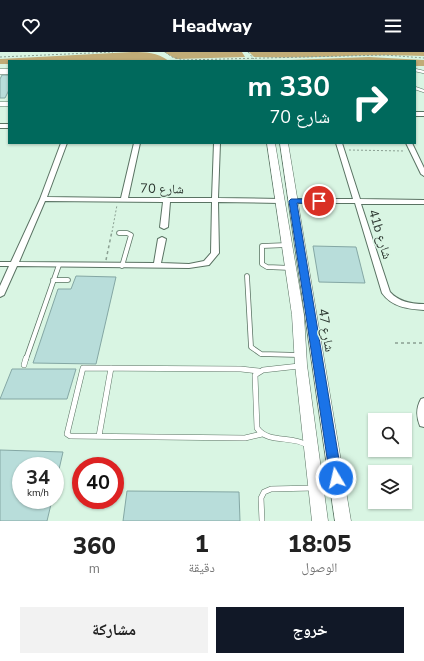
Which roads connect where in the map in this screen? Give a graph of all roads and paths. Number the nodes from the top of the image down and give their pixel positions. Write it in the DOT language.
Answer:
graph roads {
  1 [pos="113,52"];
  2 [pos="164,52"];
  3 [pos="248,52"];
  4 [pos="0,57"];
  5 [pos="424,58"];
  6 [pos="254,59"];
  7 [pos="64,144"];
  8 [pos="137,144"];
  9 [pos="217,144"];
  10 [pos="271,144"];
  11 [pos="284,144"];
  12 [pos="410,144"];
  13 [pos="340,146"];
  14 [pos="413,151"];
  15 [pos="424,174"];
  16 [pos="43,199"];
  17 [pos="121,200"];
  18 [pos="167,200"];
  19 [pos="214,201"];
  20 [pos="280,201"];
  21 [pos="293,201"];
  22 [pos="358,202"];
  23 [pos="424,202"];
  24 [pos="164,227"];
  25 [pos="119,233"];
  26 [pos="162,239"];
  27 [pos="287,245"];
  28 [pos="0,264"];
  29 [pos="13,264"];
  30 [pos="59,265"];
  31 [pos="105,265"];
  32 [pos="122,266"];
  33 [pos="157,266"];
  34 [pos="290,268"];
  35 [pos="247,276"];
  36 [pos="53,280"];
  37 [pos="68,280"];
  38 [pos="0,295"];
  39 [pos="424,307"];
  40 [pos="298,315"];
  41 [pos="312,331"];
  42 [pos="395,343"];
  43 [pos="424,343"];
  44 [pos="301,360"];
  45 [pos="24,365"];
  46 [pos="111,368"];
  47 [pos="259,371"];
  48 [pos="320,378"];
  49 [pos="424,402"];
  50 [pos="423,419"];
  51 [pos="262,434"];
  52 [pos="99,436"];
  53 [pos="312,449"];
  54 [pos="316,488"];
  55 [pos="262,521"];
  56 [pos="320,521"];
  57 [pos="343,521"];
  1 -- 4 [label="path"];
  2 -- 6 [label="path"];
  3 -- 6 [label="path"];
  5 -- 6 [label="path"];
  7 -- 16 [label="street"];
  8 -- 17 [label="street"];
  9 -- 19 [label="street"];
  10 -- 20 [label="street, شارع 47"];
  11 -- 21 [label="street, شارع 47"];
  12 -- 14 [label="street"];
  13 -- 14 [label="path"];
  13 -- 22 [label="street, 41b شارع"];
  14 -- 15 [label="street"];
  16 -- 17 [label="street, شارع 70"];
  16 -- 29 [label="street"];
  17 -- 18 [label="street, شارع 70"];
  17 -- 31 [label="path"];
  18 -- 19 [label="street, شارع 70"];
  18 -- 24 [label="street"];
  19 -- 20 [label="street, شارع 70"];
  19 -- 33 [label="street"];
  20 -- 27 [label="street, شارع 47"];
  21 -- 22 [label="street"];
  21 -- 41 [label="street, شارع 47"];
  22 -- 23 [label="street"];
  22 -- 39 [label="street, 41b شارع"];
  25 -- 32 [label="lane"];
  26 -- 33 [label="street"];
  27 -- 34 [label="street, شارع 47"];
  27 -- 34 [label="lane"];
  28 -- 29 [label="street"];
  29 -- 30 [label="street"];
  29 -- 38 [label="street"];
  30 -- 31 [label="street"];
  30 -- 36 [label="lane"];
  31 -- 32 [label="street"];
  32 -- 33 [label="street"];
  34 -- 40 [label="street, شارع 47"];
  35 -- 44 [label="lane"];
  36 -- 37 [label="lane"];
  36 -- 45 [label="lane"];
  40 -- 41 [label="street"];
  40 -- 44 [label="street, شارع 47"];
  41 -- 48 [label="street, شارع 47"];
  42 -- 43 [label="path"];
  44 -- 47 [label="lane"];
  44 -- 48 [label="street"];
  44 -- 53 [label="street, شارع 47"];
  46 -- 47 [label="lane"];
  46 -- 52 [label="lane"];
  46 -- 52 [label="lane"];
  47 -- 51 [label="lane"];
  48 -- 57 [label="street, شارع 47"];
  49 -- 50 [label="street"];
  51 -- 52 [label="lane"];
  51 -- 53 [label="lane"];
  53 -- 54 [label="street, شارع 47"];
  54 -- 55 [label="lane"];
  54 -- 56 [label="street, شارع 47"];
}
